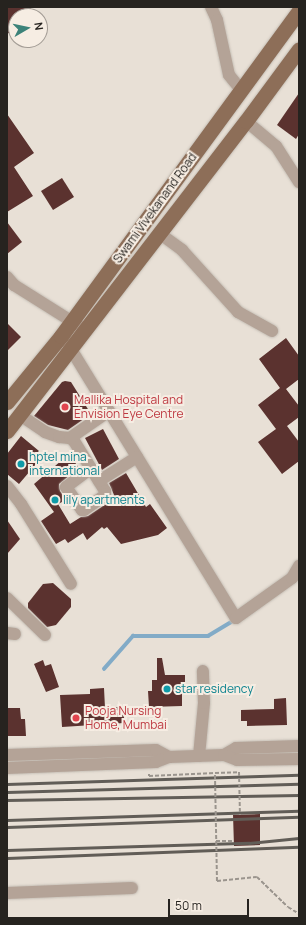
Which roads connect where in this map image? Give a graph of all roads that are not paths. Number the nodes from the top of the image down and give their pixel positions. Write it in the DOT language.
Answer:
graph roads {
  1 [pos="211,7"];
  2 [pos="299,11"];
  3 [pos="299,49"];
  4 [pos="241,90"];
  5 [pos="246,121"];
  6 [pos="299,182"];
  7 [pos="159,233"];
  8 [pos="7,277"];
  9 [pos="72,321"];
  10 [pos="85,330"];
  11 [pos="272,331"];
  12 [pos="61,336"];
  13 [pos="71,348"];
  14 [pos="7,402"];
  15 [pos="109,411"];
  16 [pos="20,415"];
  17 [pos="7,431"];
  18 [pos="70,438"];
  19 [pos="137,457"];
  20 [pos="90,468"];
  21 [pos="99,481"];
  22 [pos="7,486"];
  23 [pos="299,566"];
  24 [pos="71,584"];
  25 [pos="7,598"];
  26 [pos="45,635"];
  27 [pos="203,671"];
  28 [pos="299,746"];
  29 [pos="265,747"];
  30 [pos="7,755"];
  31 [pos="224,755"];
  32 [pos="199,756"];
  33 [pos="265,759"];
  34 [pos="299,759"];
  35 [pos="51,760"];
  36 [pos="7,768"];
  37 [pos="132,888"];
  38 [pos="7,893"];
  1 -- 4 [label="street"];
  2 -- 4 [label="main road, Swami Vivekanand Road"];
  3 -- 5 [label="main road, Swami Vivekanand Road"];
  4 -- 9 [label="main road, Swami Vivekanand Road"];
  5 -- 6 [label="street"];
  5 -- 7 [label="main road, Swami Vivekanand Road"];
  7 -- 10 [label="main road, Swami Vivekanand Road"];
  7 -- 11 [label="street"];
  8 -- 9 [label="street"];
  9 -- 10 [label="street"];
  9 -- 12 [label="main road, Swami Vivekanand Road"];
  10 -- 13 [label="main road, Swami Vivekanand Road"];
  12 -- 13 [label="street"];
  12 -- 14 [label="main road, Swami Vivekanand Road"];
  13 -- 15 [label="street"];
  13 -- 16 [label="main road, Swami Vivekanand Road"];
  15 -- 18 [label="street"];
  15 -- 19 [label="street"];
  16 -- 17 [label="main road, Swami Vivekanand Road"];
  16 -- 18 [label="street"];
  18 -- 20 [label="street"];
  19 -- 21 [label="street"];
  19 -- 23 [label="street"];
  20 -- 21 [label="street"];
  20 -- 21 [label="street"];
  22 -- 24 [label="street"];
  25 -- 26 [label="street"];
  27 -- 32 [label="street"];
  28 -- 29 [label="street"];
  29 -- 31 [label="street"];
  29 -- 33 [label="street"];
  30 -- 35 [label="street"];
  31 -- 32 [label="street"];
  31 -- 33 [label="street"];
  32 -- 35 [label="street"];
  33 -- 34 [label="street"];
  35 -- 36 [label="street"];
  37 -- 38 [label="street"];
}
